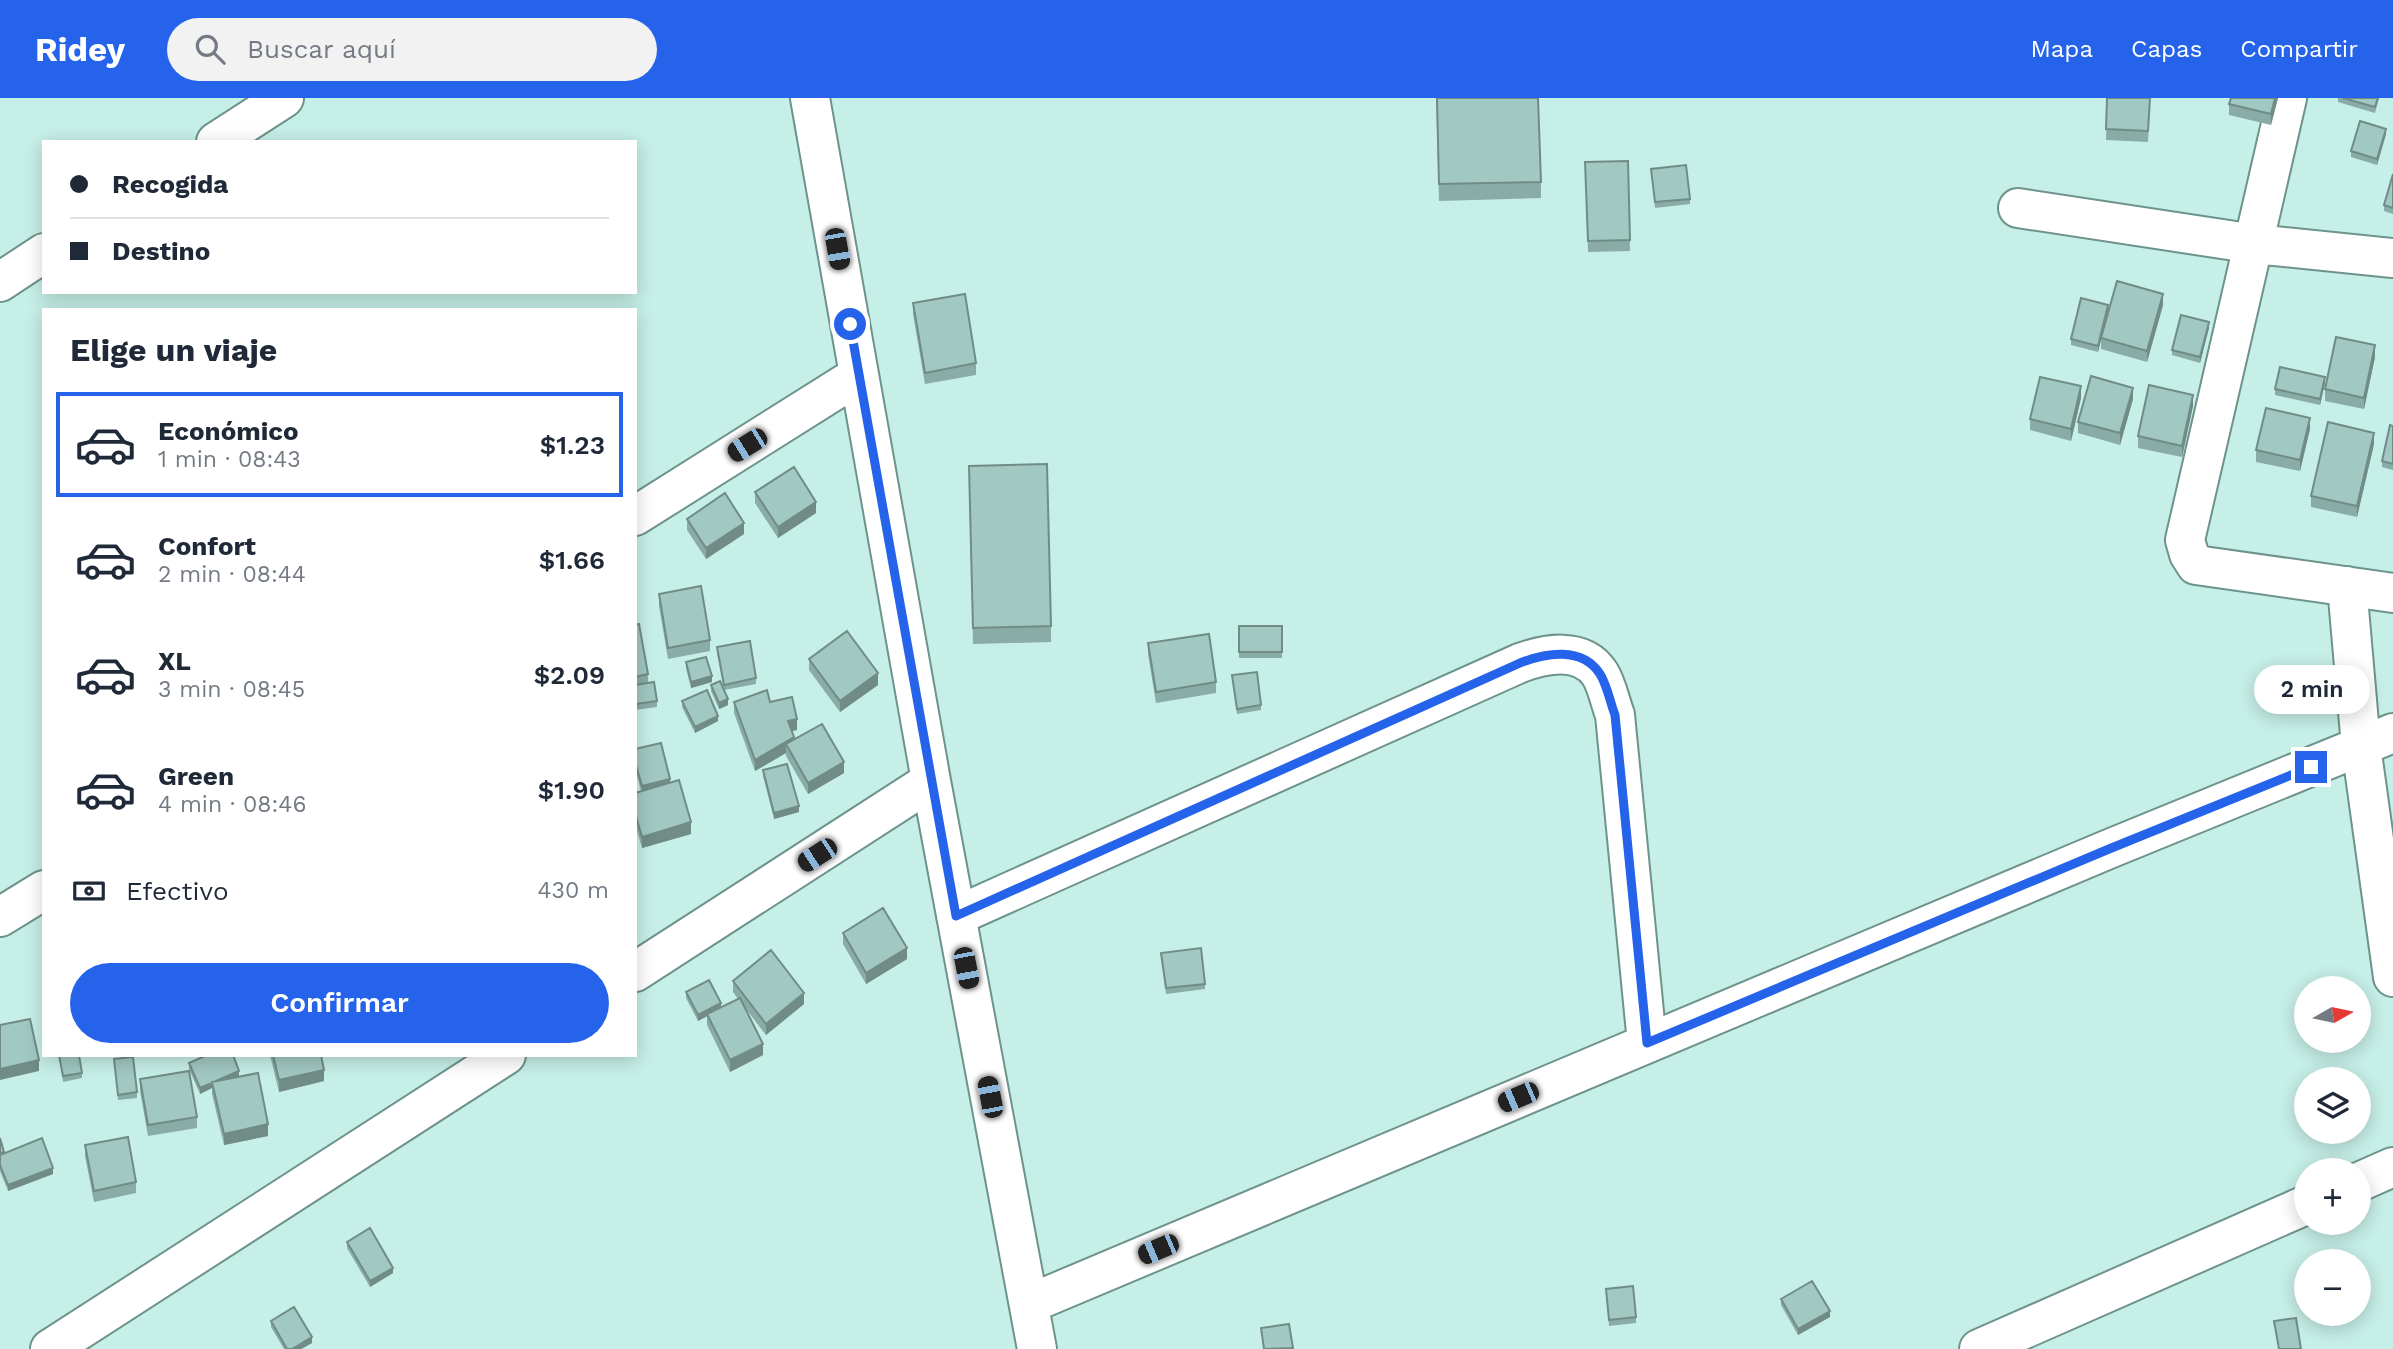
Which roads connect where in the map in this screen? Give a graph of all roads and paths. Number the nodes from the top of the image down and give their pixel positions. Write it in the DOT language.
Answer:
graph roads {
  1 [pos="284,98"];
  2 [pos="810,98"];
  3 [pos="2287,98"];
  4 [pos="219,140"];
  5 [pos="2018,208"];
  6 [pos="2255,244"];
  7 [pos="42,254"];
  8 [pos="2393,258"];
  9 [pos="0,282"];
  10 [pos="859,375"];
  11 [pos="637,515"];
  12 [pos="2347,586"];
  13 [pos="2393,593"];
  14 [pos="2377,740"];
  15 [pos="931,781"];
  16 [pos="42,891"];
  17 [pos="956,916"];
  18 [pos="0,917"];
  19 [pos="637,971"];
  20 [pos="2393,976"];
  21 [pos="1647,1043"];
  22 [pos="503,1057"];
  23 [pos="2393,1167"];
  24 [pos="2371,1177"];
  25 [pos="2294,1210"];
  26 [pos="1029,1304"];
  27 [pos="50,1349"];
  28 [pos="1037,1349"];
  29 [pos="1979,1349"];
  1 -- 4 [label="street"];
  2 -- 10 [label="street"];
  3 -- 6 [label="street"];
  5 -- 6 [label="street"];
  6 -- 8 [label="street"];
  6 -- 12 [label="street"];
  7 -- 9 [label="street"];
  10 -- 11 [label="street"];
  10 -- 15 [label="street"];
  12 -- 13 [label="street"];
  12 -- 14 [label="street"];
  14 -- 20 [label="street"];
  14 -- 21 [label="street"];
  15 -- 17 [label="street"];
  15 -- 19 [label="street"];
  16 -- 18 [label="street"];
  17 -- 21 [label="street"];
  17 -- 26 [label="street"];
  21 -- 26 [label="street"];
  22 -- 27 [label="street"];
  23 -- 24 [label="street"];
  25 -- 29 [label="street"];
  26 -- 28 [label="street"];
}
